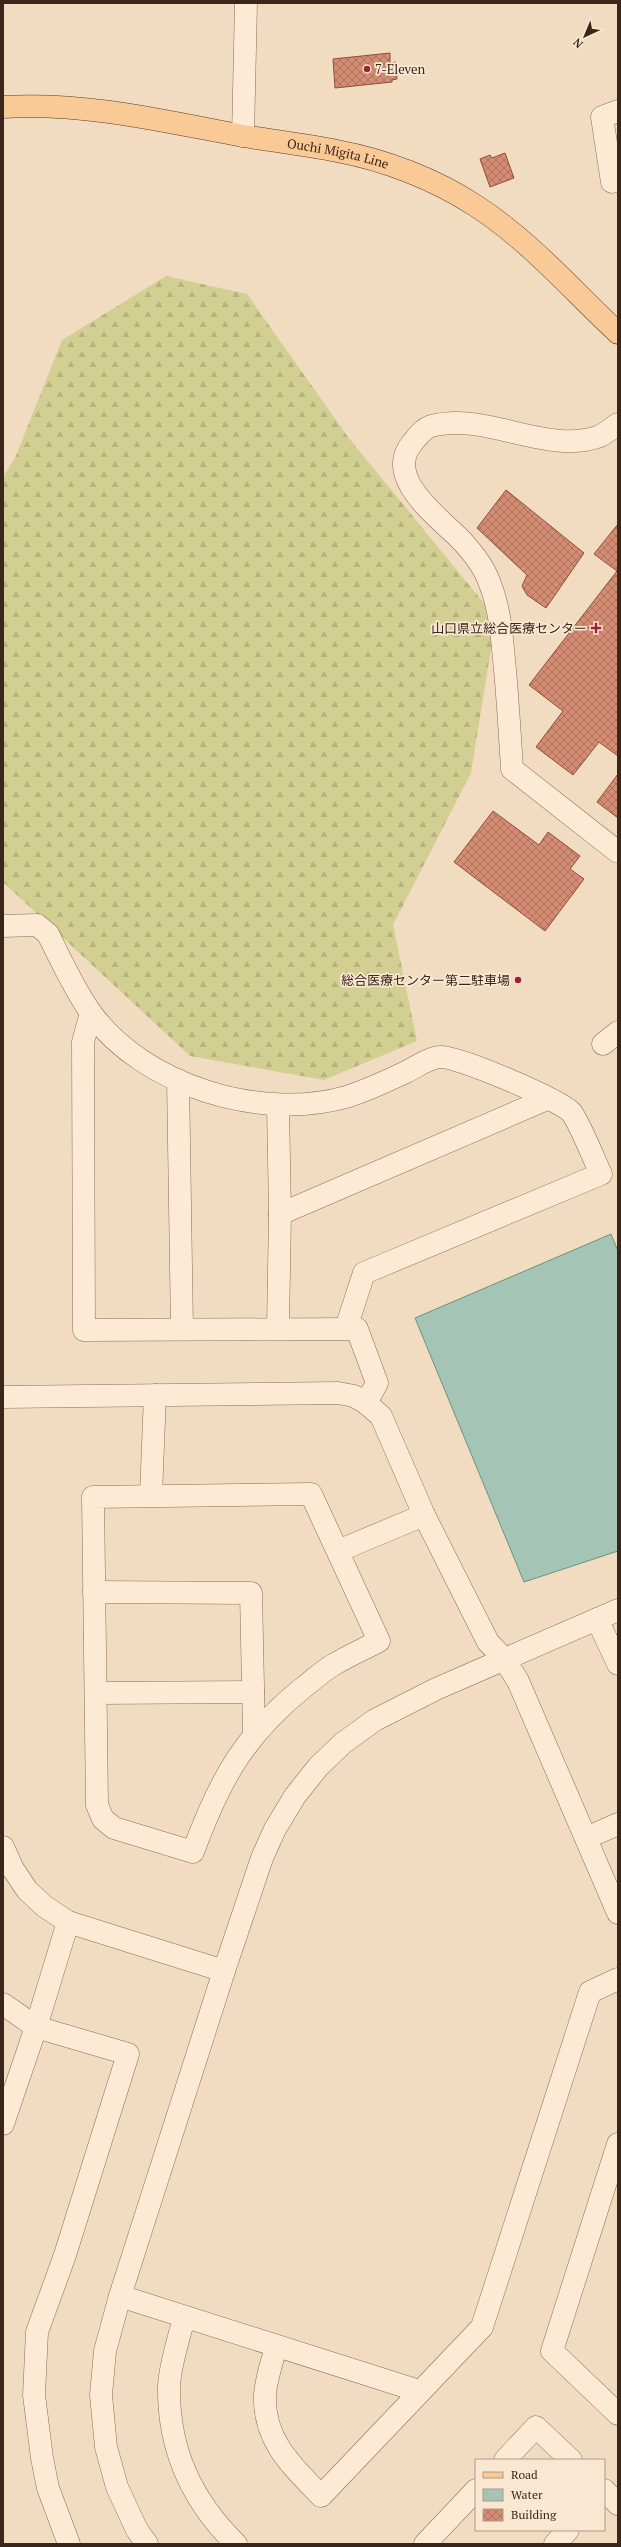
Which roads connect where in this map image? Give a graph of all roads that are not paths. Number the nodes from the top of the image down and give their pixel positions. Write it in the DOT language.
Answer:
graph roads {
  1 [pos="246,3"];
  2 [pos="3,107"];
  3 [pos="618,111"];
  4 [pos="243,136"];
  5 [pos="612,182"];
  6 [pos="618,333"];
  7 [pos="618,424"];
  8 [pos="618,852"];
  9 [pos="3,926"];
  10 [pos="91,1013"];
  11 [pos="178,1080"];
  12 [pos="547,1099"];
  13 [pos="278,1105"];
  14 [pos="280,1214"];
  15 [pos="278,1328"];
  16 [pos="346,1328"];
  17 [pos="182,1329"];
  18 [pos="155,1395"];
  19 [pos="3,1397"];
  20 [pos="366,1403"];
  21 [pos="151,1495"];
  22 [pos="424,1515"];
  23 [pos="338,1551"];
  24 [pos="94,1592"];
  25 [pos="618,1610"];
  26 [pos="597,1619"];
  27 [pos="504,1659"];
  28 [pos="618,1664"];
  29 [pos="253,1692"];
  30 [pos="97,1693"];
  31 [pos="254,1733"];
  32 [pos="618,1824"];
  33 [pos="586,1838"];
  34 [pos="3,1847"];
  35 [pos="618,1913"];
  36 [pos="68,1922"];
  37 [pos="224,1972"];
  38 [pos="618,1979"];
  39 [pos="3,2004"];
  40 [pos="36,2027"];
  41 [pos="3,2124"];
  42 [pos="618,2144"];
  43 [pos="120,2296"];
  44 [pos="184,2317"];
  45 [pos="276,2347"];
  46 [pos="419,2391"];
  47 [pos="618,2414"];
  48 [pos="506,2459"];
  49 [pos="571,2459"];
  50 [pos="475,2491"];
  51 [pos="567,2531"];
  52 [pos="69,2544"];
  53 [pos="147,2544"];
  54 [pos="236,2544"];
  55 [pos="425,2544"];
  56 [pos="555,2544"];
  1 -- 4 [label="street"];
  2 -- 4 [label="main road, Ouchi Migita Line"];
  3 -- 5 [label="street"];
  4 -- 6 [label="main road, Ouchi Migita Line"];
  7 -- 8 [label="street"];
  9 -- 10 [label="street"];
  10 -- 11 [label="street"];
  10 -- 17 [label="street"];
  11 -- 13 [label="street"];
  11 -- 17 [label="street"];
  12 -- 13 [label="street"];
  12 -- 14 [label="street"];
  12 -- 16 [label="street"];
  13 -- 14 [label="street"];
  14 -- 15 [label="street"];
  15 -- 16 [label="street"];
  15 -- 17 [label="street"];
  16 -- 20 [label="street"];
  18 -- 19 [label="street"];
  18 -- 20 [label="street"];
  18 -- 21 [label="street"];
  20 -- 22 [label="street"];
  21 -- 23 [label="street"];
  21 -- 24 [label="street"];
  22 -- 23 [label="street"];
  22 -- 27 [label="street"];
  23 -- 31 [label="street"];
  24 -- 29 [label="street"];
  24 -- 30 [label="street"];
  25 -- 26 [label="street"];
  26 -- 27 [label="street"];
  26 -- 28 [label="street"];
  27 -- 33 [label="street"];
  27 -- 37 [label="street"];
  29 -- 30 [label="street"];
  29 -- 31 [label="street"];
  30 -- 31 [label="street"];
  32 -- 33 [label="street"];
  33 -- 35 [label="street"];
  34 -- 36 [label="street"];
  36 -- 37 [label="street"];
  36 -- 40 [label="street"];
  37 -- 43 [label="street"];
  38 -- 46 [label="street"];
  39 -- 40 [label="street"];
  40 -- 41 [label="street"];
  40 -- 52 [label="street"];
  42 -- 47 [label="street"];
  43 -- 44 [label="street"];
  43 -- 53 [label="street"];
  44 -- 45 [label="street"];
  44 -- 54 [label="street"];
  45 -- 46 [label="street"];
  45 -- 46 [label="street"];
  48 -- 49 [label="street"];
  50 -- 55 [label="street"];
  51 -- 56 [label="street"];
}
